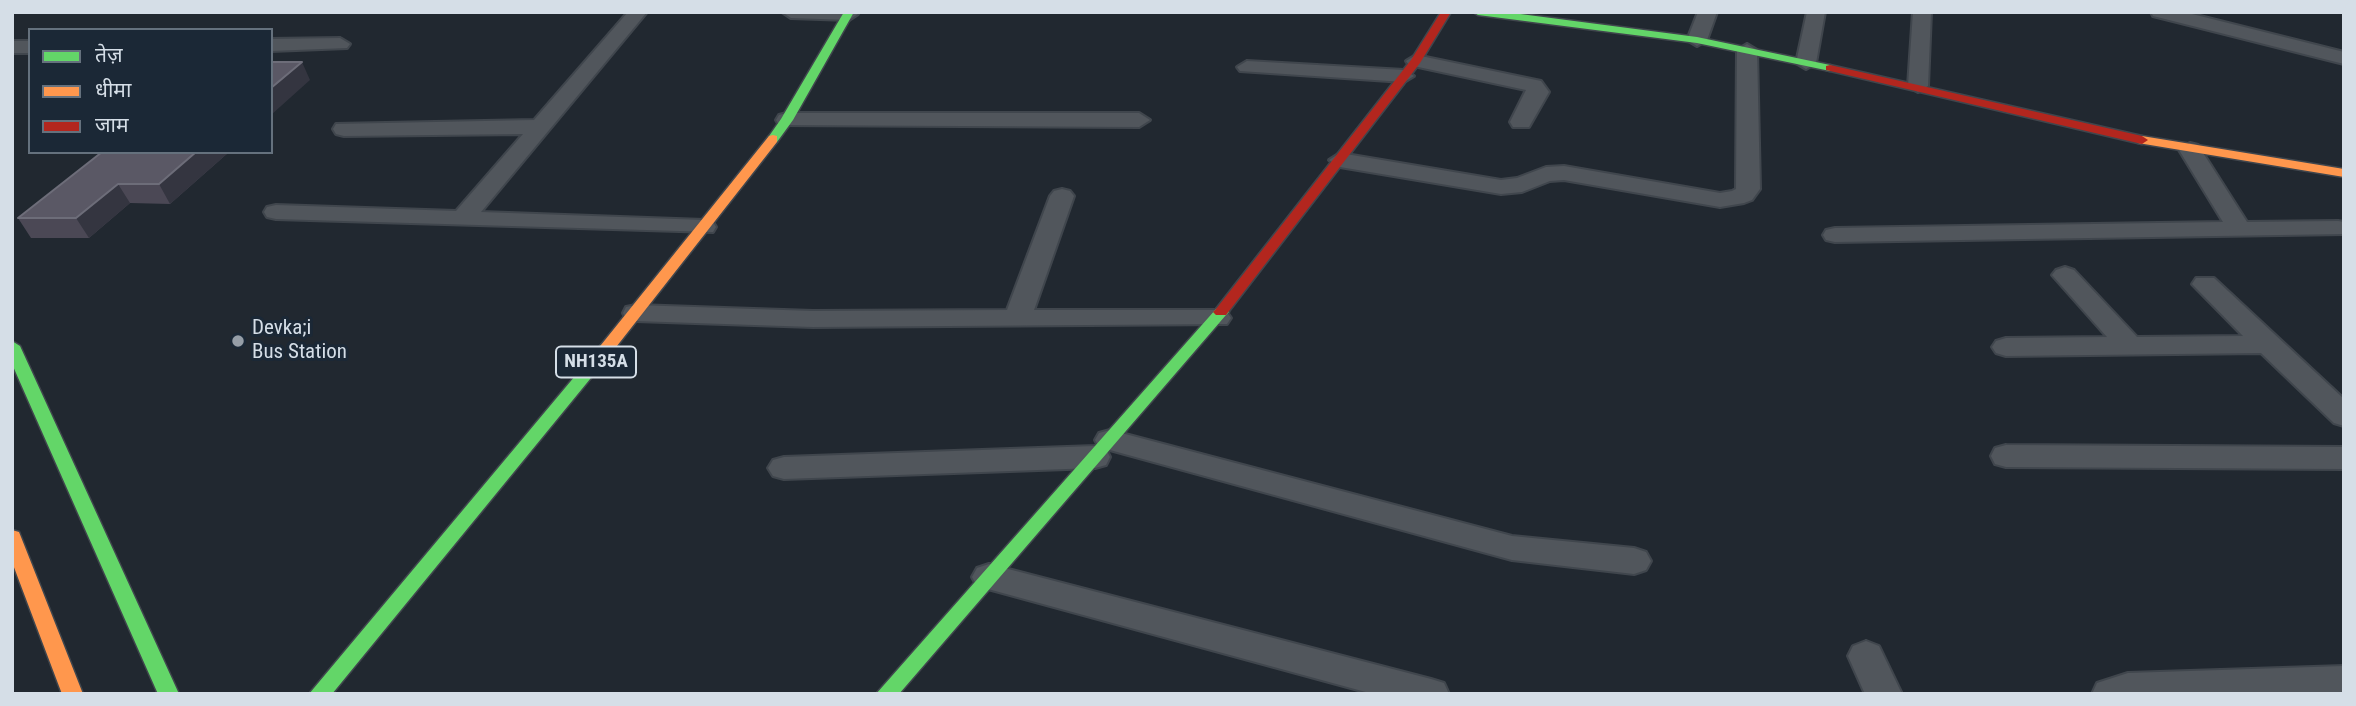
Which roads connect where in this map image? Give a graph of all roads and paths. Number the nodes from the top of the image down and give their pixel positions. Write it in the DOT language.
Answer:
graph roads {
  1 [pos="638,12"];
  2 [pos="791,12"];
  3 [pos="1446,12"];
  4 [pos="1478,12"];
  5 [pos="1708,12"];
  6 [pos="1816,12"];
  7 [pos="1923,12"];
  8 [pos="2160,12"];
  9 [pos="849,13"];
  10 [pos="1697,40"];
  11 [pos="340,44"];
  12 [pos="273,45"];
  13 [pos="1747,50"];
  14 [pos="2344,58"];
  15 [pos="1806,62"];
  16 [pos="1247,68"];
  17 [pos="1410,69"];
  18 [pos="1918,86"];
  19 [pos="787,120"];
  20 [pos="1139,120"];
  21 [pos="1521,122"];
  22 [pos="541,127"];
  23 [pos="344,129"];
  24 [pos="2190,150"];
  25 [pos="1340,160"];
  26 [pos="2344,173"];
  27 [pos="1062,197"];
  28 [pos="276,212"];
  29 [pos="464,217"];
  30 [pos="704,228"];
  31 [pos="2339,228"];
  32 [pos="2239,229"];
  33 [pos="1835,235"];
  34 [pos="2065,275"];
  35 [pos="2205,284"];
  36 [pos="635,313"];
  37 [pos="1018,318"];
  38 [pos="1217,318"];
  39 [pos="2268,344"];
  40 [pos="12,346"];
  41 [pos="2130,346"];
  42 [pos="2006,347"];
  43 [pos="2337,403"];
  44 [pos="1102,448"];
  45 [pos="2006,456"];
  46 [pos="2344,458"];
  47 [pos="784,468"];
  48 [pos="12,537"];
  49 [pos="1633,561"];
  50 [pos="989,577"];
  51 [pos="1866,656"];
  52 [pos="2344,681"];
  53 [pos="73,694"];
  54 [pos="169,694"];
  55 [pos="319,694"];
  56 [pos="886,694"];
  57 [pos="1431,694"];
  58 [pos="1884,694"];
  59 [pos="2110,694"];
  1 -- 22 [label="street"];
  2 -- 9 [label="street"];
  3 -- 17 [label="main road"];
  4 -- 10 [label="main road"];
  5 -- 10 [label="street"];
  6 -- 15 [label="street"];
  7 -- 18 [label="street"];
  8 -- 14 [label="street"];
  9 -- 19 [label="main road, NH135A"];
  10 -- 13 [label="main road"];
  11 -- 12 [label="street"];
  13 -- 15 [label="main road"];
  13 -- 25 [label="street"];
  15 -- 18 [label="main road"];
  16 -- 17 [label="street"];
  17 -- 21 [label="street"];
  17 -- 25 [label="main road"];
  18 -- 24 [label="main road"];
  19 -- 20 [label="street"];
  19 -- 30 [label="main road, NH135A"];
  22 -- 23 [label="street"];
  22 -- 29 [label="street"];
  24 -- 26 [label="main road"];
  24 -- 32 [label="street"];
  25 -- 38 [label="main road"];
  27 -- 37 [label="street"];
  28 -- 29 [label="street"];
  29 -- 30 [label="street"];
  30 -- 36 [label="main road, NH135A"];
  31 -- 32 [label="street"];
  32 -- 33 [label="street"];
  34 -- 41 [label="street"];
  35 -- 39 [label="street"];
  36 -- 37 [label="street"];
  36 -- 55 [label="main road, NH135A"];
  37 -- 38 [label="street"];
  38 -- 44 [label="main road"];
  39 -- 41 [label="street"];
  39 -- 43 [label="street"];
  40 -- 54 [label="main road"];
  41 -- 42 [label="street"];
  44 -- 47 [label="street"];
  44 -- 49 [label="street"];
  44 -- 50 [label="main road"];
  45 -- 46 [label="street"];
  48 -- 53 [label="main road"];
  50 -- 56 [label="main road"];
  50 -- 57 [label="street"];
  51 -- 58 [label="street"];
  52 -- 59 [label="street"];
}
